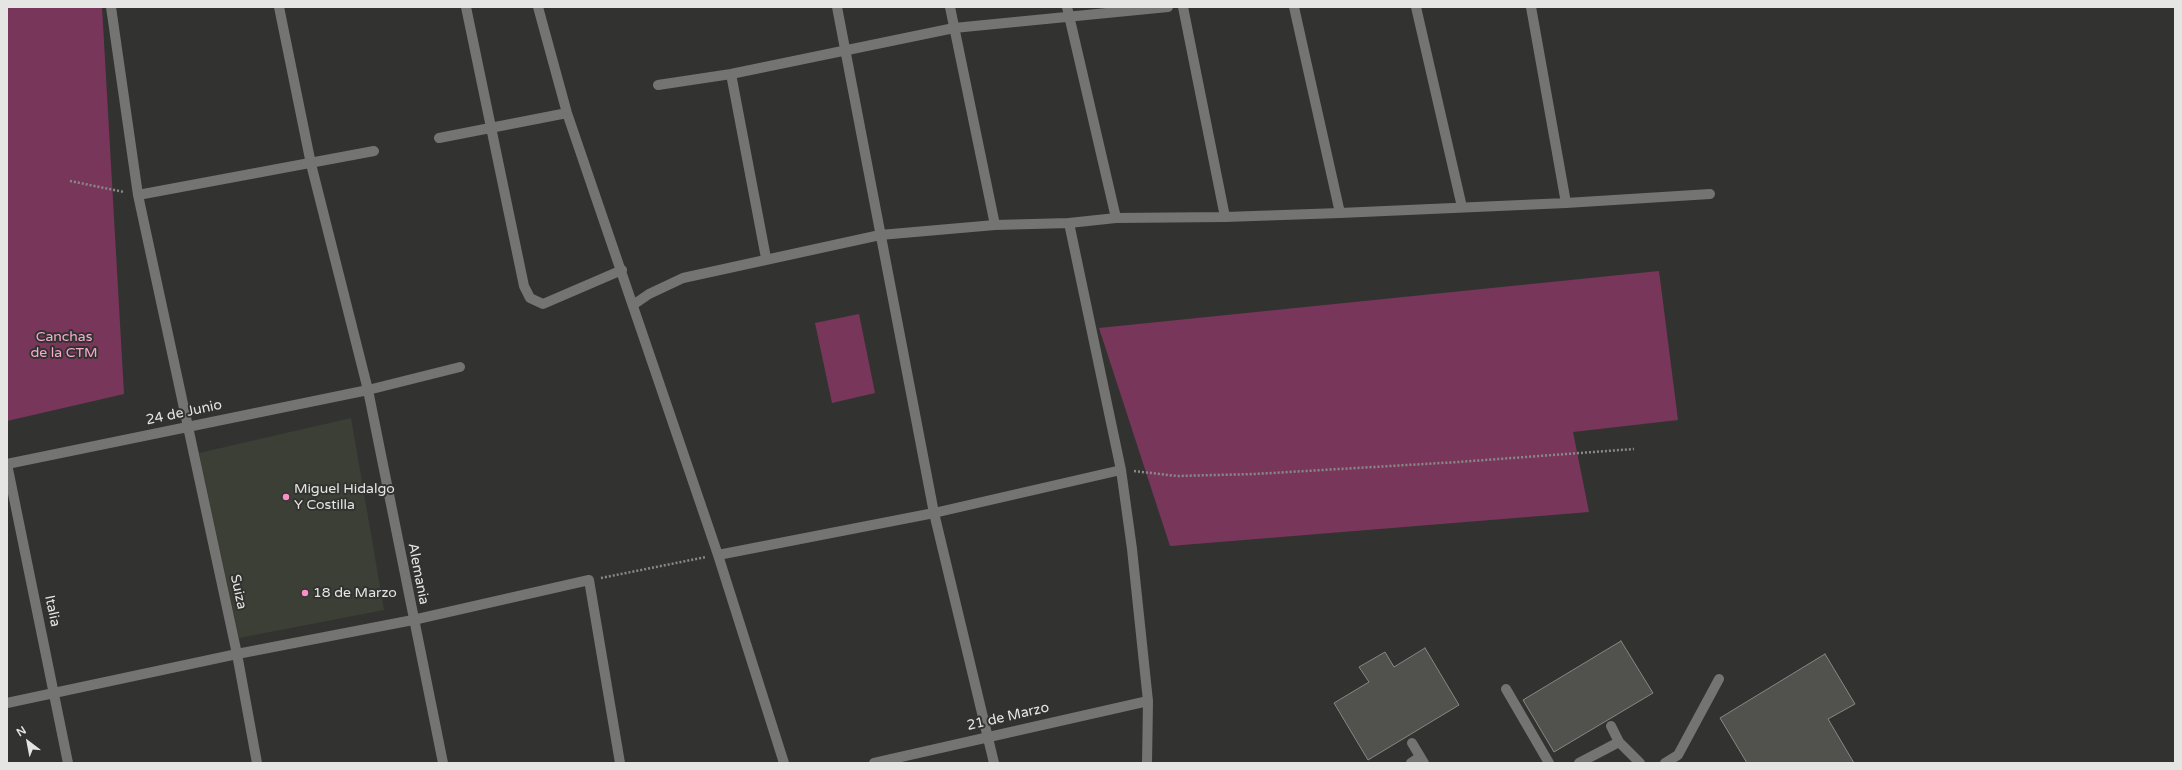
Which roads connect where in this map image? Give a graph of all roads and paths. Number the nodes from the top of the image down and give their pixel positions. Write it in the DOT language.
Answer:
graph roads {
  1 [pos="111,7"];
  2 [pos="279,7"];
  3 [pos="466,7"];
  4 [pos="538,7"];
  5 [pos="837,7"];
  6 [pos="950,7"];
  7 [pos="1168,7"];
  8 [pos="1183,7"];
  9 [pos="1294,7"];
  10 [pos="1416,7"];
  11 [pos="1531,7"];
  12 [pos="1068,11"];
  13 [pos="954,28"];
  14 [pos="847,51"];
  15 [pos="731,74"];
  16 [pos="658,85"];
  17 [pos="567,113"];
  18 [pos="492,128"];
  19 [pos="439,138"];
  20 [pos="374,151"];
  21 [pos="311,164"];
  22 [pos="70,181"];
  23 [pos="1710,194"];
  24 [pos="138,195"];
  25 [pos="1566,203"];
  26 [pos="1462,207"];
  27 [pos="1340,213"];
  28 [pos="1225,217"];
  29 [pos="1116,218"];
  30 [pos="1069,223"];
  31 [pos="996,225"];
  32 [pos="880,235"];
  33 [pos="766,258"];
  34 [pos="622,270"];
  35 [pos="633,305"];
  36 [pos="460,367"];
  37 [pos="368,390"];
  38 [pos="188,427"];
  39 [pos="1634,449"];
  40 [pos="7,464"];
  41 [pos="1121,470"];
  42 [pos="934,513"];
  43 [pos="718,555"];
  44 [pos="589,580"];
  45 [pos="413,620"];
  46 [pos="237,654"];
  47 [pos="1719,679"];
  48 [pos="1506,689"];
  49 [pos="55,693"];
  50 [pos="1148,701"];
  51 [pos="7,703"];
  52 [pos="1610,726"];
  53 [pos="988,736"];
  54 [pos="1619,742"];
  55 [pos="1412,743"];
  56 [pos="1422,760"];
  57 [pos="1585,762"];
  58 [pos="68,763"];
  59 [pos="257,763"];
  60 [pos="443,763"];
  61 [pos="620,763"];
  62 [pos="784,763"];
  63 [pos="874,763"];
  64 [pos="994,763"];
  65 [pos="1147,763"];
  66 [pos="1411,763"];
  67 [pos="1549,763"];
  68 [pos="1640,763"];
  69 [pos="1665,763"];
  1 -- 24 [label="street, Suiza"];
  2 -- 21 [label="street, Alemania"];
  3 -- 18 [label="street"];
  4 -- 17 [label="street"];
  5 -- 14 [label="street"];
  6 -- 13 [label="street"];
  7 -- 12 [label="street"];
  8 -- 28 [label="street"];
  9 -- 27 [label="street"];
  10 -- 26 [label="street"];
  11 -- 25 [label="street"];
  12 -- 13 [label="street"];
  12 -- 29 [label="street"];
  13 -- 14 [label="street"];
  13 -- 31 [label="street"];
  14 -- 15 [label="street"];
  14 -- 32 [label="street"];
  15 -- 16 [label="street"];
  15 -- 33 [label="street"];
  17 -- 18 [label="street"];
  17 -- 34 [label="street"];
  18 -- 19 [label="street"];
  18 -- 34 [label="street"];
  20 -- 21 [label="street"];
  21 -- 24 [label="street"];
  21 -- 37 [label="street, Alemania"];
  22 -- 24 [label="path"];
  23 -- 25 [label="street"];
  24 -- 38 [label="street, Suiza"];
  25 -- 26 [label="street"];
  26 -- 27 [label="street"];
  27 -- 28 [label="street"];
  28 -- 29 [label="street"];
  29 -- 30 [label="street"];
  30 -- 31 [label="street"];
  30 -- 41 [label="street"];
  31 -- 32 [label="street"];
  32 -- 33 [label="street"];
  32 -- 42 [label="street"];
  33 -- 35 [label="street"];
  34 -- 35 [label="street"];
  35 -- 43 [label="street"];
  36 -- 37 [label="street, 24 de Junio"];
  37 -- 38 [label="street, 24 de Junio"];
  37 -- 45 [label="street, Alemania"];
  38 -- 40 [label="street, 24 de Junio"];
  38 -- 46 [label="street, Suiza"];
  39 -- 41 [label="path"];
  40 -- 49 [label="street, Italia"];
  41 -- 42 [label="street"];
  41 -- 50 [label="street"];
  42 -- 43 [label="street"];
  42 -- 53 [label="street"];
  43 -- 44 [label="path"];
  43 -- 62 [label="street"];
  44 -- 45 [label="street"];
  44 -- 61 [label="street"];
  45 -- 46 [label="street"];
  45 -- 60 [label="street, Alemania"];
  46 -- 49 [label="street"];
  46 -- 59 [label="street, Suiza"];
  47 -- 69 [label="street"];
  48 -- 67 [label="street"];
  49 -- 51 [label="street"];
  49 -- 58 [label="street, Italia"];
  50 -- 53 [label="street, 21 de Marzo"];
  50 -- 65 [label="street"];
  52 -- 54 [label="street"];
  53 -- 63 [label="street, 21 de Marzo"];
  53 -- 64 [label="street"];
  54 -- 57 [label="street"];
  54 -- 68 [label="street"];
  55 -- 56 [label="street"];
  56 -- 66 [label="street"];
}
